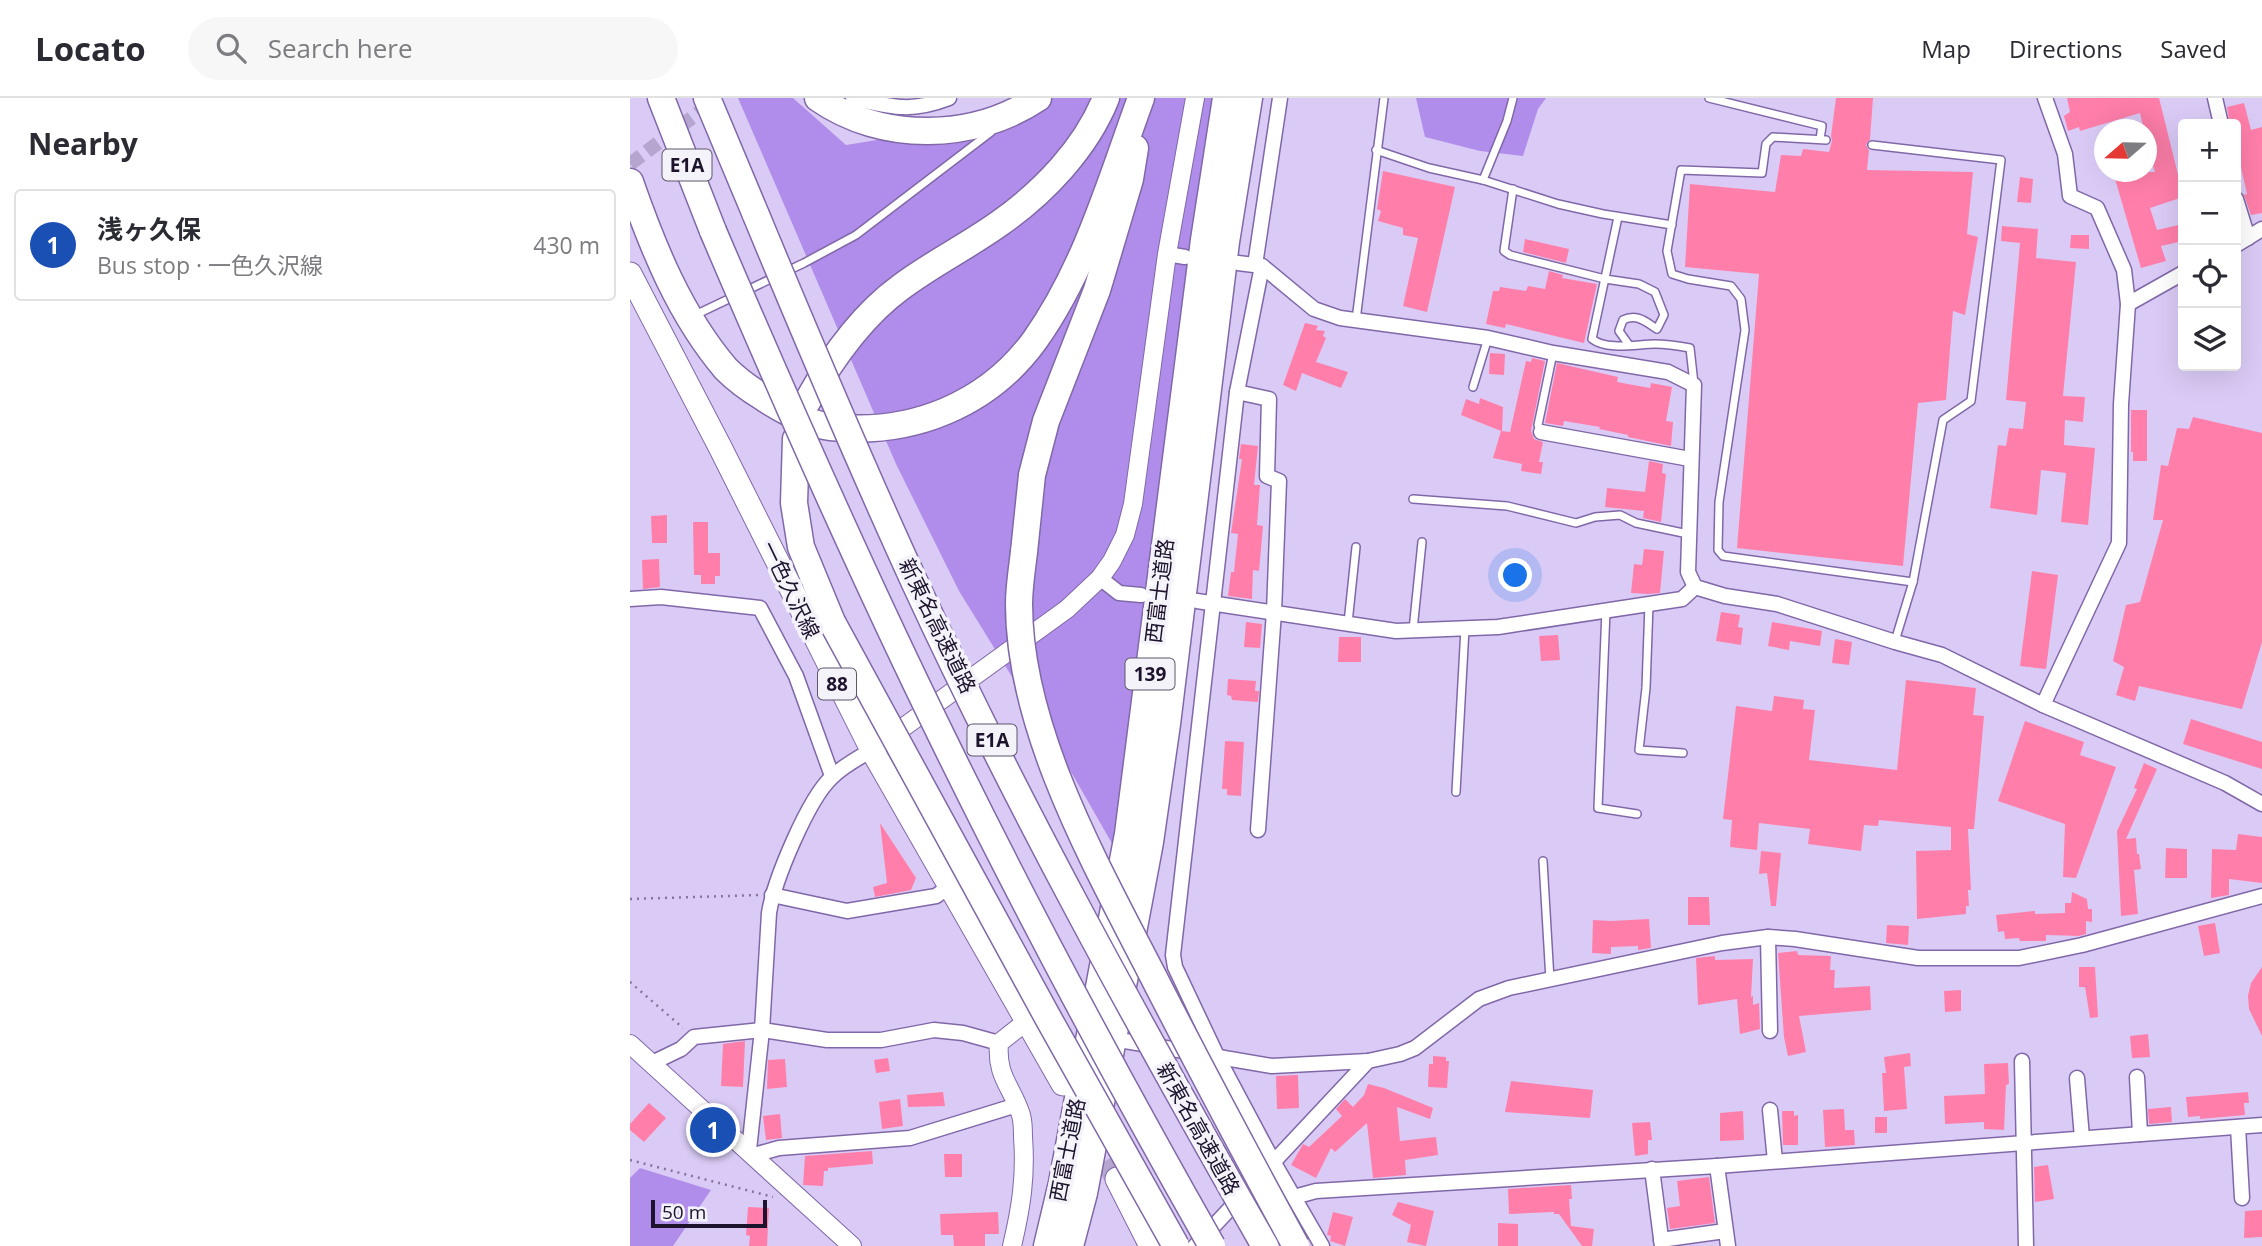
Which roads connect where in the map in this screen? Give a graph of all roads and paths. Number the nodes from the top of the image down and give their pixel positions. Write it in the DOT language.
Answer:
graph roads {
  1 [pos="661,98"];
  2 [pos="708,98"];
  3 [pos="818,98"];
  4 [pos="853,98"];
  5 [pos="949,98"];
  6 [pos="1106,98"];
  7 [pos="1142,98"];
  8 [pos="1195,98"];
  9 [pos="1226,98"];
  10 [pos="1249,98"];
  11 [pos="1280,98"];
  12 [pos="1384,98"];
  13 [pos="1513,98"];
  14 [pos="1709,98"];
  15 [pos="2045,98"];
  16 [pos="2215,98"];
  17 [pos="1030,103"];
  18 [pos="2220,119"];
  19 [pos="1872,145"];
  20 [pos="1376,150"];
  21 [pos="1483,180"];
  22 [pos="630,182"];
  23 [pos="1513,190"];
  24 [pos="1618,217"];
  25 [pos="1672,225"];
  26 [pos="2262,229"];
  27 [pos="2242,242"];
  28 [pos="1238,263"];
  29 [pos="1259,266"];
  30 [pos="630,274"];
  31 [pos="2178,277"];
  32 [pos="1605,279"];
  33 [pos="2127,304"];
  34 [pos="689,318"];
  35 [pos="1356,321"];
  36 [pos="1657,329"];
  37 [pos="1488,338"];
  38 [pos="1657,344"];
  39 [pos="1629,345"];
  40 [pos="1553,354"];
  41 [pos="1694,385"];
  42 [pos="1473,387"];
  43 [pos="1237,392"];
  44 [pos="807,402"];
  45 [pos="1541,432"];
  46 [pos="796,439"];
  47 [pos="1690,459"];
  48 [pos="1413,499"];
  49 [pos="1688,534"];
  50 [pos="1422,542"];
  51 [pos="1356,547"];
  52 [pos="1100,578"];
  53 [pos="1913,582"];
  54 [pos="1695,587"];
  55 [pos="1142,595"];
  56 [pos="630,599"];
  57 [pos="1197,601"];
  58 [pos="1214,603"];
  59 [pos="1650,604"];
  60 [pos="1606,610"];
  61 [pos="1274,612"];
  62 [pos="1348,623"];
  63 [pos="1465,628"];
  64 [pos="1412,630"];
  65 [pos="1895,642"];
  66 [pos="2043,705"];
  67 [pos="872,750"];
  68 [pos="1683,753"];
  69 [pos="832,776"];
  70 [pos="1456,792"];
  71 [pos="2262,804"];
  72 [pos="1637,814"];
  73 [pos="1258,830"];
  74 [pos="1543,861"];
  75 [pos="950,887"];
  76 [pos="772,895"];
  77 [pos="2262,896"];
  78 [pos="630,899"];
  79 [pos="1768,937"];
  80 [pos="1550,981"];
  81 [pos="630,982"];
  82 [pos="1029,1024"];
  83 [pos="762,1030"];
  84 [pos="1770,1031"];
  85 [pos="1068,1033"];
  86 [pos="694,1037"];
  87 [pos="1125,1041"];
  88 [pos="999,1043"];
  89 [pos="630,1044"];
  90 [pos="1218,1058"];
  91 [pos="1368,1061"];
  92 [pos="2022,1061"];
  93 [pos="652,1063"];
  94 [pos="2137,1077"];
  95 [pos="2077,1078"];
  96 [pos="1063,1084"];
  97 [pos="1017,1105"];
  98 [pos="1770,1110"];
  99 [pos="2262,1125"];
  100 [pos="2238,1127"];
  101 [pos="2140,1134"];
  102 [pos="2082,1138"];
  103 [pos="2022,1143"];
  104 [pos="751,1152"];
  105 [pos="630,1160"];
  106 [pos="1775,1161"];
  107 [pos="1273,1163"];
  108 [pos="1717,1166"];
  109 [pos="1652,1169"];
  110 [pos="1118,1180"];
  111 [pos="798,1196"];
  112 [pos="1294,1197"];
  113 [pos="2242,1198"];
  114 [pos="1727,1239"];
  115 [pos="1661,1243"];
  116 [pos="852,1246"];
  117 [pos="1012,1246"];
  118 [pos="1047,1246"];
  119 [pos="1070,1246"];
  120 [pos="1151,1246"];
  121 [pos="1176,1246"];
  122 [pos="1195,1246"];
  123 [pos="1212,1246"];
  124 [pos="1265,1246"];
  125 [pos="1296,1246"];
  126 [pos="1322,1246"];
  127 [pos="2026,1246"];
  1 -- 123 [label="highway, 新東名高速道路 / E1A, bridge"];
  2 -- 124 [label="highway, 新東名高速道路 / E1A, bridge"];
  3 -- 17 [label="highway"];
  4 -- 5 [label="street"];
  6 -- 44 [label="highway"];
  7 -- 34 [label="highway"];
  7 -- 125 [label="highway, bridge"];
  8 -- 52 [label="street"];
  9 -- 118 [label="highway, 西富士道路 / 139"];
  10 -- 119 [label="highway, 西富士道路 / 139"];
  11 -- 29 [label="street"];
  12 -- 20 [label="lane"];
  13 -- 21 [label="lane"];
  14 -- 25 [label="lane"];
  15 -- 33 [label="street"];
  16 -- 18 [label="street"];
  17 -- 34 [label="lane"];
  19 -- 53 [label="lane"];
  20 -- 21 [label="lane"];
  20 -- 35 [label="lane"];
  21 -- 23 [label="lane"];
  22 -- 34 [label="highway"];
  23 -- 24 [label="lane"];
  23 -- 32 [label="lane"];
  24 -- 25 [label="lane"];
  24 -- 32 [label="lane"];
  25 -- 53 [label="lane"];
  26 -- 27 [label="street"];
  28 -- 29 [label="street"];
  29 -- 35 [label="street"];
  29 -- 43 [label="street"];
  30 -- 67 [label="main road, 一色久沢線 / 88"];
  31 -- 33 [label="street"];
  32 -- 36 [label="lane"];
  32 -- 39 [label="lane"];
  33 -- 66 [label="street"];
  35 -- 37 [label="street"];
  36 -- 38 [label="lane"];
  36 -- 39 [label="lane"];
  37 -- 40 [label="street"];
  37 -- 42 [label="lane"];
  38 -- 39 [label="lane"];
  38 -- 41 [label="lane"];
  40 -- 41 [label="street"];
  40 -- 45 [label="lane"];
  41 -- 47 [label="street"];
  43 -- 58 [label="street"];
  43 -- 61 [label="street"];
  45 -- 47 [label="street"];
  46 -- 121 [label="highway, bridge"];
  47 -- 49 [label="street"];
  48 -- 49 [label="lane"];
  49 -- 54 [label="street"];
  50 -- 64 [label="lane"];
  51 -- 62 [label="lane"];
  52 -- 55 [label="street"];
  52 -- 67 [label="street"];
  53 -- 65 [label="lane"];
  54 -- 59 [label="street"];
  54 -- 65 [label="street"];
  56 -- 69 [label="street"];
  57 -- 58 [label="street"];
  58 -- 61 [label="street"];
  58 -- 90 [label="street"];
  59 -- 60 [label="street"];
  59 -- 68 [label="lane"];
  60 -- 63 [label="street"];
  60 -- 72 [label="lane"];
  61 -- 62 [label="street"];
  61 -- 73 [label="street"];
  62 -- 64 [label="street"];
  63 -- 64 [label="street"];
  63 -- 70 [label="lane"];
  65 -- 66 [label="street"];
  66 -- 71 [label="street"];
  67 -- 69 [label="street"];
  67 -- 75 [label="main road, 一色久沢線 / 88"];
  69 -- 76 [label="street"];
  74 -- 80 [label="lane"];
  75 -- 76 [label="street"];
  75 -- 82 [label="main road, 一色久沢線 / 88"];
  76 -- 78 [label="path"];
  76 -- 83 [label="street"];
  77 -- 79 [label="street"];
  79 -- 80 [label="street"];
  79 -- 84 [label="street"];
  80 -- 91 [label="street"];
  81 -- 86 [label="path"];
  82 -- 85 [label="street"];
  82 -- 88 [label="street"];
  82 -- 96 [label="main road, 一色久沢線 / 88"];
  83 -- 86 [label="street"];
  83 -- 88 [label="street"];
  83 -- 104 [label="street"];
  86 -- 93 [label="street"];
  87 -- 90 [label="street"];
  88 -- 97 [label="street"];
  89 -- 93 [label="street"];
  90 -- 91 [label="street"];
  90 -- 107 [label="street"];
  91 -- 107 [label="street"];
  92 -- 103 [label="street"];
  93 -- 104 [label="street"];
  94 -- 101 [label="street"];
  95 -- 102 [label="street"];
  97 -- 104 [label="street"];
  97 -- 117 [label="street"];
  98 -- 106 [label="street"];
  99 -- 100 [label="street"];
  100 -- 101 [label="street"];
  100 -- 113 [label="street"];
  101 -- 102 [label="street"];
  102 -- 103 [label="street"];
  103 -- 106 [label="street"];
  103 -- 127 [label="street"];
  104 -- 111 [label="street"];
  105 -- 111 [label="path"];
  106 -- 108 [label="street"];
  107 -- 112 [label="street"];
  107 -- 122 [label="street"];
  108 -- 109 [label="street"];
  108 -- 114 [label="street"];
  109 -- 112 [label="street"];
  109 -- 115 [label="street"];
  110 -- 120 [label="main road"];
  111 -- 116 [label="street"];
  112 -- 126 [label="street"];
  114 -- 115 [label="street"];
}
